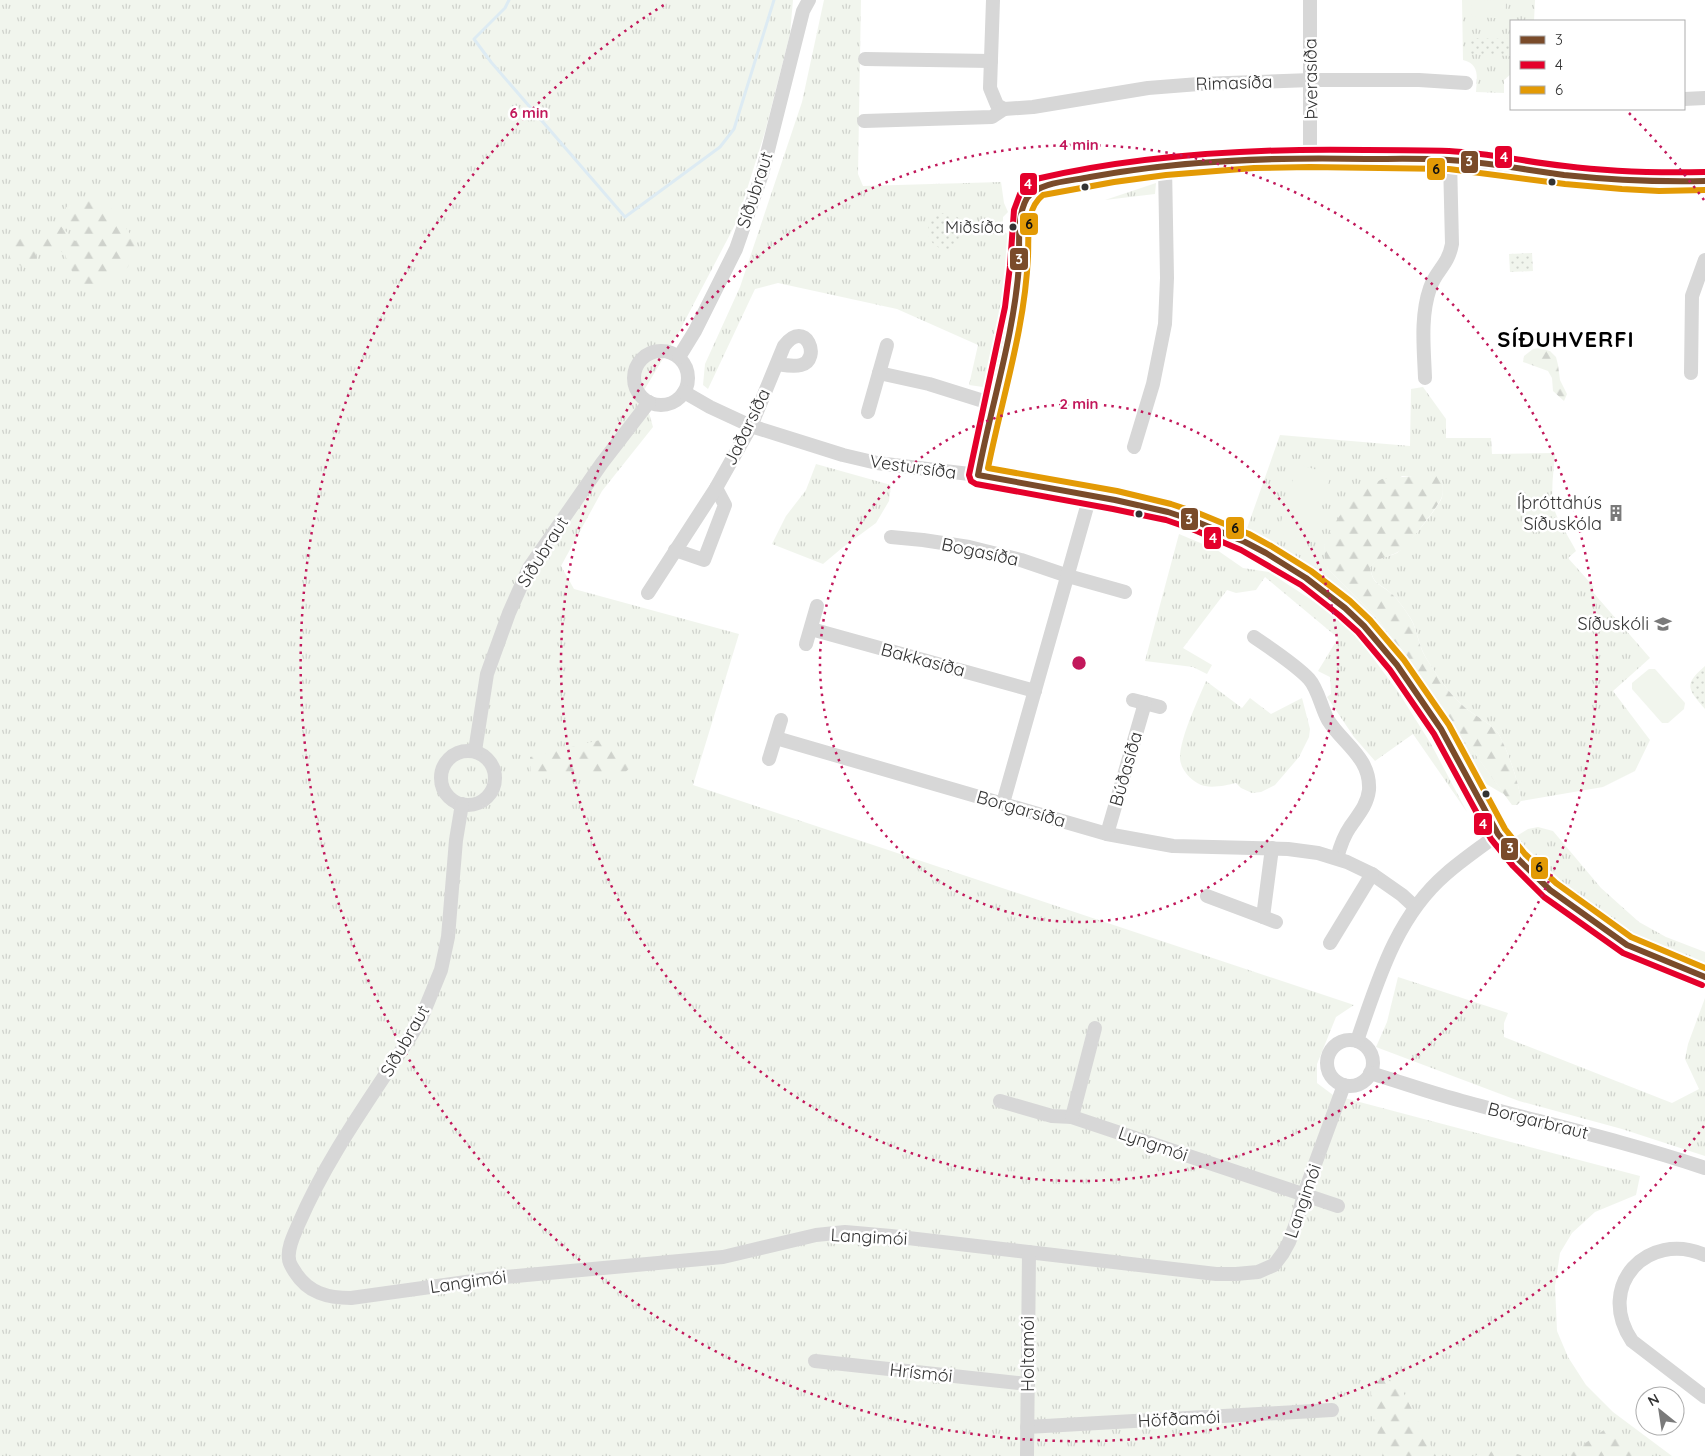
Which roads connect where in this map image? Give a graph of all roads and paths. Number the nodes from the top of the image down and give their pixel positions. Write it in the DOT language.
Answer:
graph roads {
  1 [pos="992,0"];
  2 [pos="1310,0"];
  3 [pos="804,4"];
  4 [pos="865,59"];
  5 [pos="991,61"];
  6 [pos="1310,80"];
  7 [pos="1466,83"];
  8 [pos="1705,98"];
  9 [pos="1685,99"];
  10 [pos="1004,109"];
  11 [pos="864,122"];
  12 [pos="1310,158"];
  13 [pos="1450,160"];
  14 [pos="1165,166"];
  15 [pos="1705,181"];
  16 [pos="1705,260"];
  17 [pos="887,345"];
  18 [pos="679,357"];
  19 [pos="777,364"];
  20 [pos="879,373"];
  21 [pos="1692,373"];
  22 [pos="1425,378"];
  23 [pos="684,392"];
  24 [pos="649,402"];
  25 [pos="993,404"];
  26 [pos="868,412"];
  27 [pos="751,426"];
  28 [pos="1134,447"];
  29 [pos="978,475"];
  30 [pos="716,488"];
  31 [pos="1090,496"];
  32 [pos="891,537"];
  33 [pos="675,550"];
  34 [pos="1068,576"];
  35 [pos="1125,592"];
  36 [pos="648,593"];
  37 [pos="817,606"];
  38 [pos="811,629"];
  39 [pos="1254,637"];
  40 [pos="806,644"];
  41 [pos="1035,691"];
  42 [pos="1160,707"];
  43 [pos="781,720"];
  44 [pos="776,738"];
  45 [pos="475,751"];
  46 [pos="769,759"];
  47 [pos="1003,803"];
  48 [pos="462,804"];
  49 [pos="1107,834"];
  50 [pos="1498,834"];
  51 [pos="1272,848"];
  52 [pos="1337,858"];
  53 [pos="1372,874"];
  54 [pos="1207,896"];
  55 [pos="1415,907"];
  56 [pos="1330,943"];
  57 [pos="1705,977"];
  58 [pos="1096,1028"];
  59 [pos="1357,1040"];
  60 [pos="1370,1073"];
  61 [pos="1344,1085"];
  62 [pos="1000,1101"];
  63 [pos="1072,1117"];
  64 [pos="1705,1168"];
  65 [pos="1304,1194"];
  66 [pos="1338,1206"];
  67 [pos="1028,1252"];
  68 [pos="1705,1255"];
  69 [pos="288,1259"];
  70 [pos="815,1361"];
  71 [pos="1028,1384"];
  72 [pos="1705,1397"];
  73 [pos="1332,1410"];
  74 [pos="1027,1428"];
  75 [pos="1027,1456"];
  1 -- 5 [label="street"];
  2 -- 6 [label="street, Þverasíða"];
  3 -- 18 [label="street, Síðubraut"];
  4 -- 5 [label="street"];
  5 -- 10 [label="street"];
  6 -- 7 [label="street, Rimasíða"];
  6 -- 10 [label="street, Rimasíða"];
  6 -- 12 [label="street, Þverasíða"];
  8 -- 9 [label="street"];
  10 -- 11 [label="street, Rimasíða"];
  12 -- 13 [label="street"];
  12 -- 14 [label="street"];
  13 -- 15 [label="street"];
  13 -- 22 [label="street"];
  14 -- 25 [label="street"];
  14 -- 28 [label="street"];
  16 -- 21 [label="street"];
  17 -- 20 [label="street"];
  18 -- 23 [label="street"];
  18 -- 24 [label="street"];
  19 -- 27 [label="street, Jaðarsíða"];
  20 -- 25 [label="street"];
  20 -- 26 [label="street"];
  23 -- 24 [label="street"];
  23 -- 27 [label="street, Vestursíða"];
  24 -- 45 [label="street, Síðubraut"];
  25 -- 29 [label="street"];
  27 -- 29 [label="street, Vestursíða"];
  27 -- 30 [label="street, Jaðarsíða"];
  29 -- 31 [label="street, Vestursíða"];
  30 -- 33 [label="street, Jaðarsíða"];
  30 -- 33 [label="street"];
  31 -- 34 [label="street"];
  31 -- 50 [label="street, Vestursíða"];
  32 -- 34 [label="street, Bogasíða"];
  33 -- 36 [label="street, Jaðarsíða"];
  34 -- 35 [label="street, Bogasíða"];
  34 -- 41 [label="street"];
  37 -- 38 [label="street"];
  38 -- 40 [label="street"];
  38 -- 41 [label="street, Bakkasíða"];
  39 -- 52 [label="street"];
  41 -- 47 [label="street"];
  42 -- 49 [label="street, Búðasíða"];
  43 -- 44 [label="street"];
  44 -- 46 [label="street"];
  44 -- 47 [label="street, Borgarsíða"];
  45 -- 48 [label="street"];
  45 -- 48 [label="street"];
  47 -- 49 [label="street, Borgarsíða"];
  48 -- 69 [label="street, Síðubraut"];
  49 -- 51 [label="street, Borgarsíða"];
  50 -- 55 [label="street"];
  50 -- 57 [label="street, Vestursíða"];
  51 -- 52 [label="street, Borgarsíða"];
  51 -- 54 [label="street"];
  52 -- 53 [label="street, Borgarsíða"];
  53 -- 55 [label="street, Borgarsíða"];
  53 -- 56 [label="street"];
  55 -- 59 [label="street"];
  58 -- 63 [label="street"];
  59 -- 60 [label="street"];
  59 -- 61 [label="street"];
  60 -- 61 [label="street"];
  60 -- 64 [label="street, Borgarbraut"];
  61 -- 65 [label="street, Langimói"];
  62 -- 63 [label="street, Lyngmói"];
  63 -- 65 [label="street, Lyngmói"];
  65 -- 66 [label="street, Lyngmói"];
  65 -- 67 [label="street, Langimói"];
  67 -- 69 [label="street, Langimói"];
  67 -- 71 [label="street, Holtamói"];
  68 -- 72 [label="street"];
  70 -- 71 [label="street, Hrísmói"];
  71 -- 74 [label="street, Holtamói"];
  73 -- 74 [label="street, Höfðamói"];
  74 -- 75 [label="street, Holtamói"];
}
